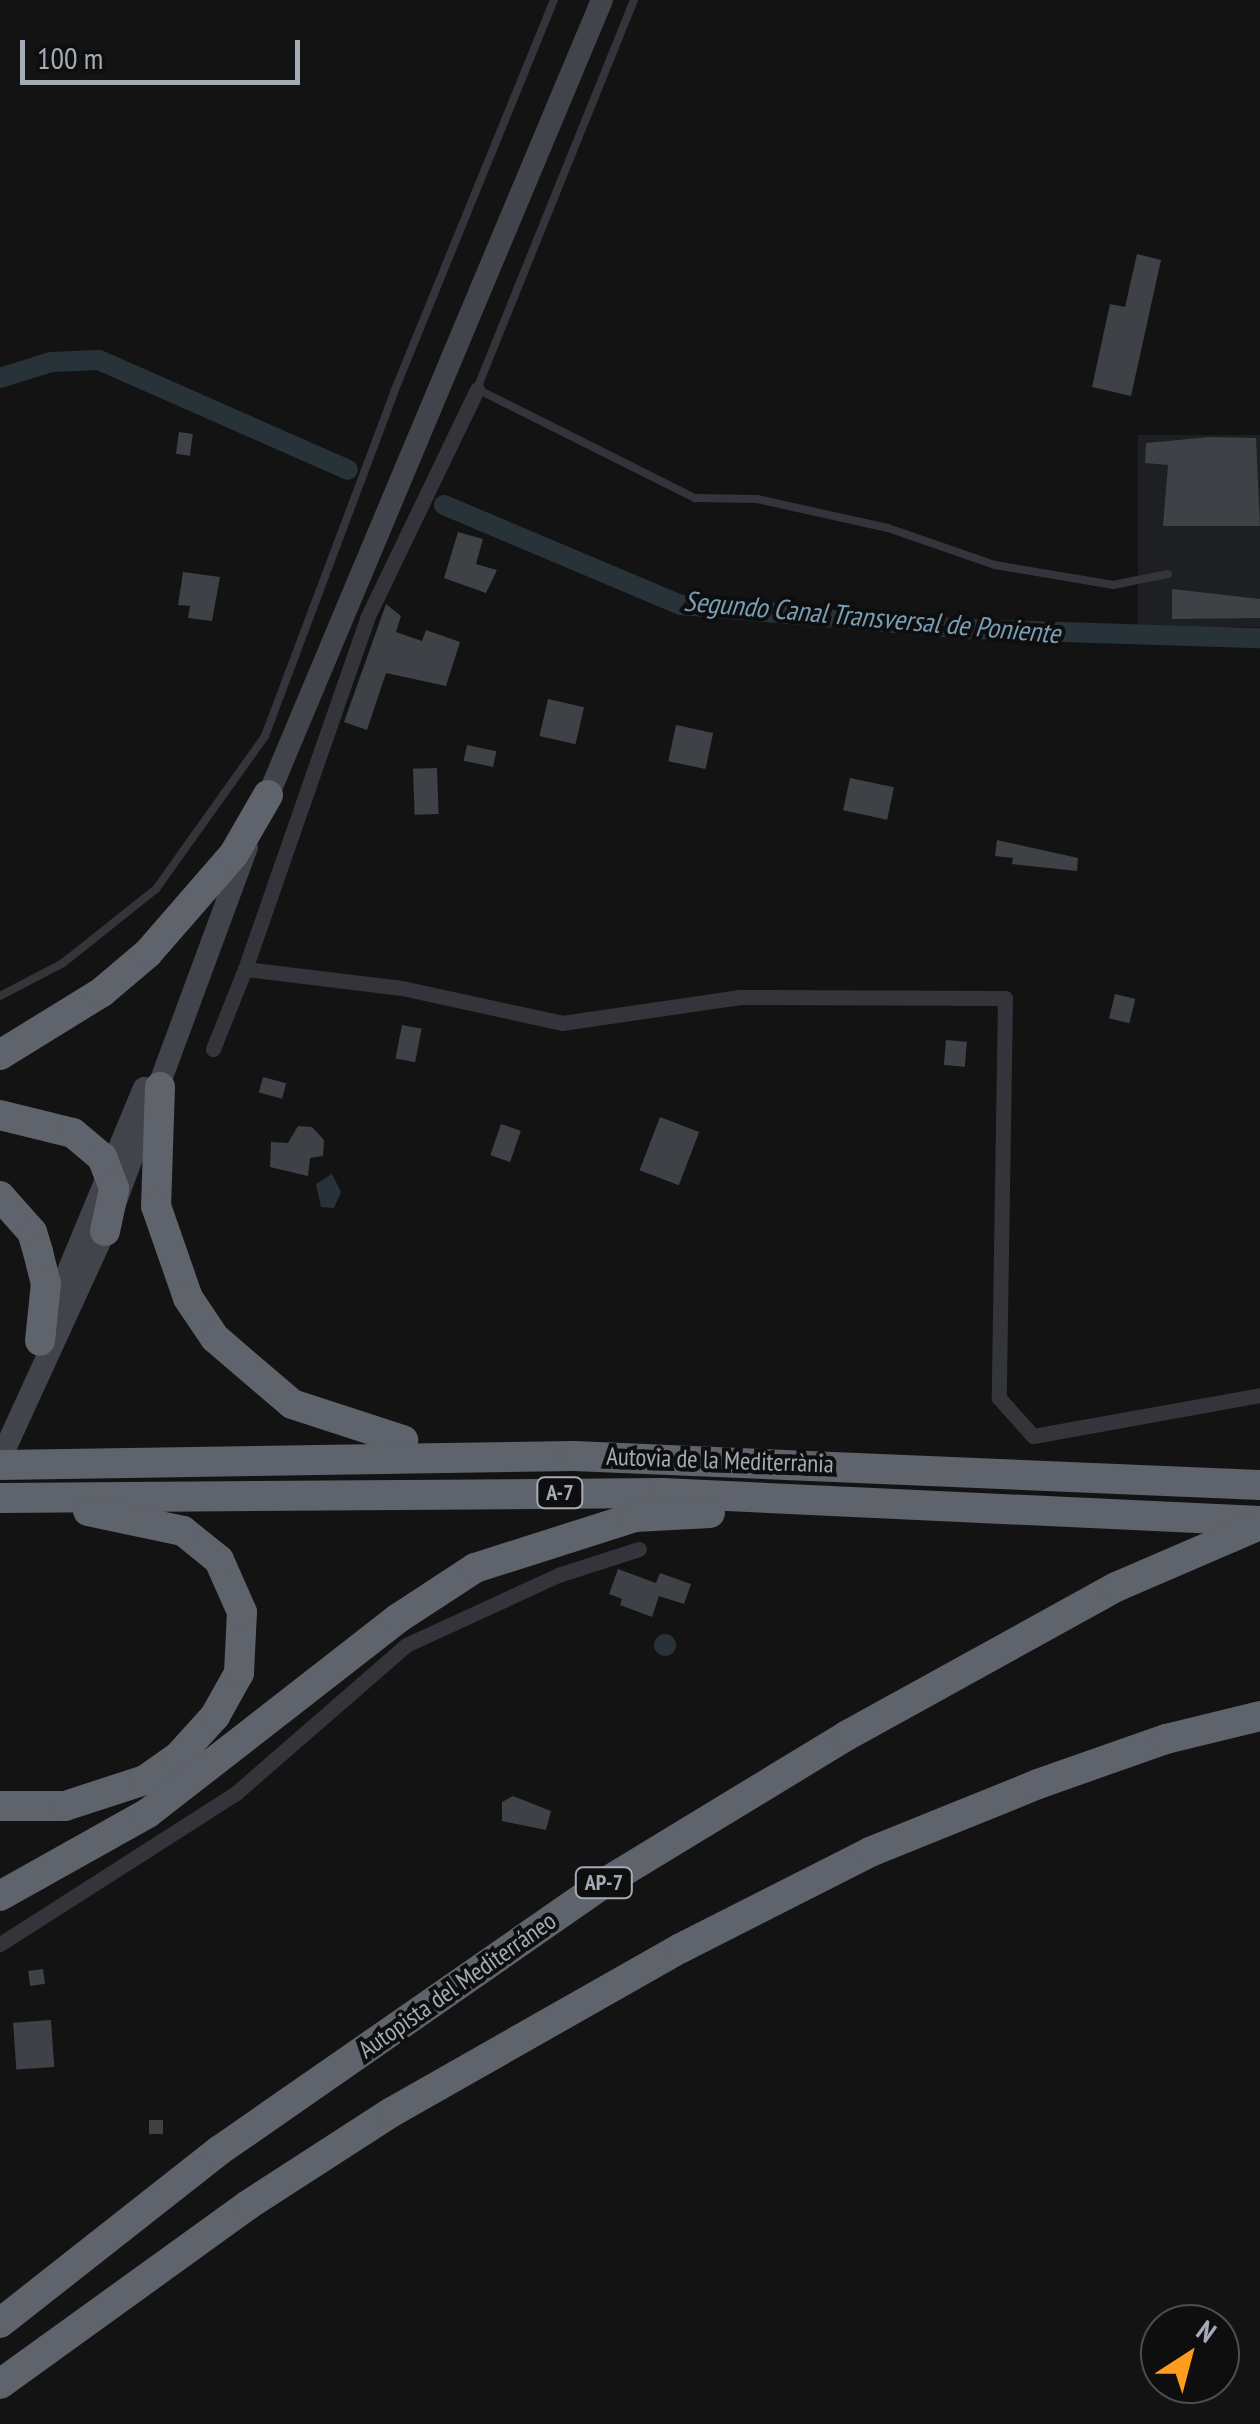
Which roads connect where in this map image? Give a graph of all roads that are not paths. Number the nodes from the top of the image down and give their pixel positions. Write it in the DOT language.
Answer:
graph roads {
  1 [pos="554,0"];
  2 [pos="602,0"];
  3 [pos="634,0"];
  4 [pos="476,389"];
  5 [pos="1168,574"];
  6 [pos="268,794"];
  7 [pos="245,969"];
  8 [pos="0,996"];
  9 [pos="174,1032"];
  10 [pos="214,1049"];
  11 [pos="0,1055"];
  12 [pos="160,1087"];
  13 [pos="0,1115"];
  14 [pos="108,1175"];
  15 [pos="0,1196"];
  16 [pos="105,1231"];
  17 [pos="40,1341"];
  18 [pos="1260,1395"];
  19 [pos="402,1440"];
  20 [pos="54,1456"];
  21 [pos="574,1456"];
  22 [pos="0,1457"];
  23 [pos="1255,1485"];
  24 [pos="0,1498"];
  25 [pos="887,1502"];
  26 [pos="36,1505"];
  27 [pos="0,1514"];
  28 [pos="1260,1523"];
  29 [pos="638,1549"];
  30 [pos="1260,1716"];
  31 [pos="0,1806"];
  32 [pos="0,1896"];
  33 [pos="0,1944"];
  34 [pos="0,2322"];
  35 [pos="0,2384"];
  1 -- 8 [label="lane"];
  2 -- 6 [label="street"];
  3 -- 4 [label="lane"];
  4 -- 5 [label="lane"];
  4 -- 7 [label="street"];
  6 -- 9 [label="street"];
  6 -- 11 [label="highway"];
  7 -- 10 [label="street"];
  7 -- 18 [label="street"];
  9 -- 12 [label="street"];
  9 -- 14 [label="street"];
  12 -- 16 [label="street"];
  12 -- 19 [label="highway"];
  13 -- 14 [label="highway"];
  14 -- 16 [label="highway"];
  14 -- 17 [label="street"];
  15 -- 17 [label="highway"];
  16 -- 22 [label="street"];
  17 -- 22 [label="street"];
  19 -- 20 [label="highway"];
  19 -- 21 [label="highway"];
  20 -- 21 [label="highway, Autovia de la Mediterrània / A-7"];
  20 -- 22 [label="highway, Autovia de la Mediterrània / A-7"];
  21 -- 23 [label="highway, Autovia de la Mediterrània / A-7"];
  24 -- 26 [label="highway, Autovia de la Mediterrània / A-7"];
  25 -- 26 [label="highway, Autovia de la Mediterrània / A-7"];
  25 -- 28 [label="highway, Autovia de la Mediterrània / A-7"];
  25 -- 32 [label="highway"];
  26 -- 27 [label="highway"];
  26 -- 31 [label="highway"];
  28 -- 34 [label="highway, Autopista del Mediterráneo / AP-7"];
  29 -- 33 [label="street"];
  30 -- 35 [label="highway"];
}
